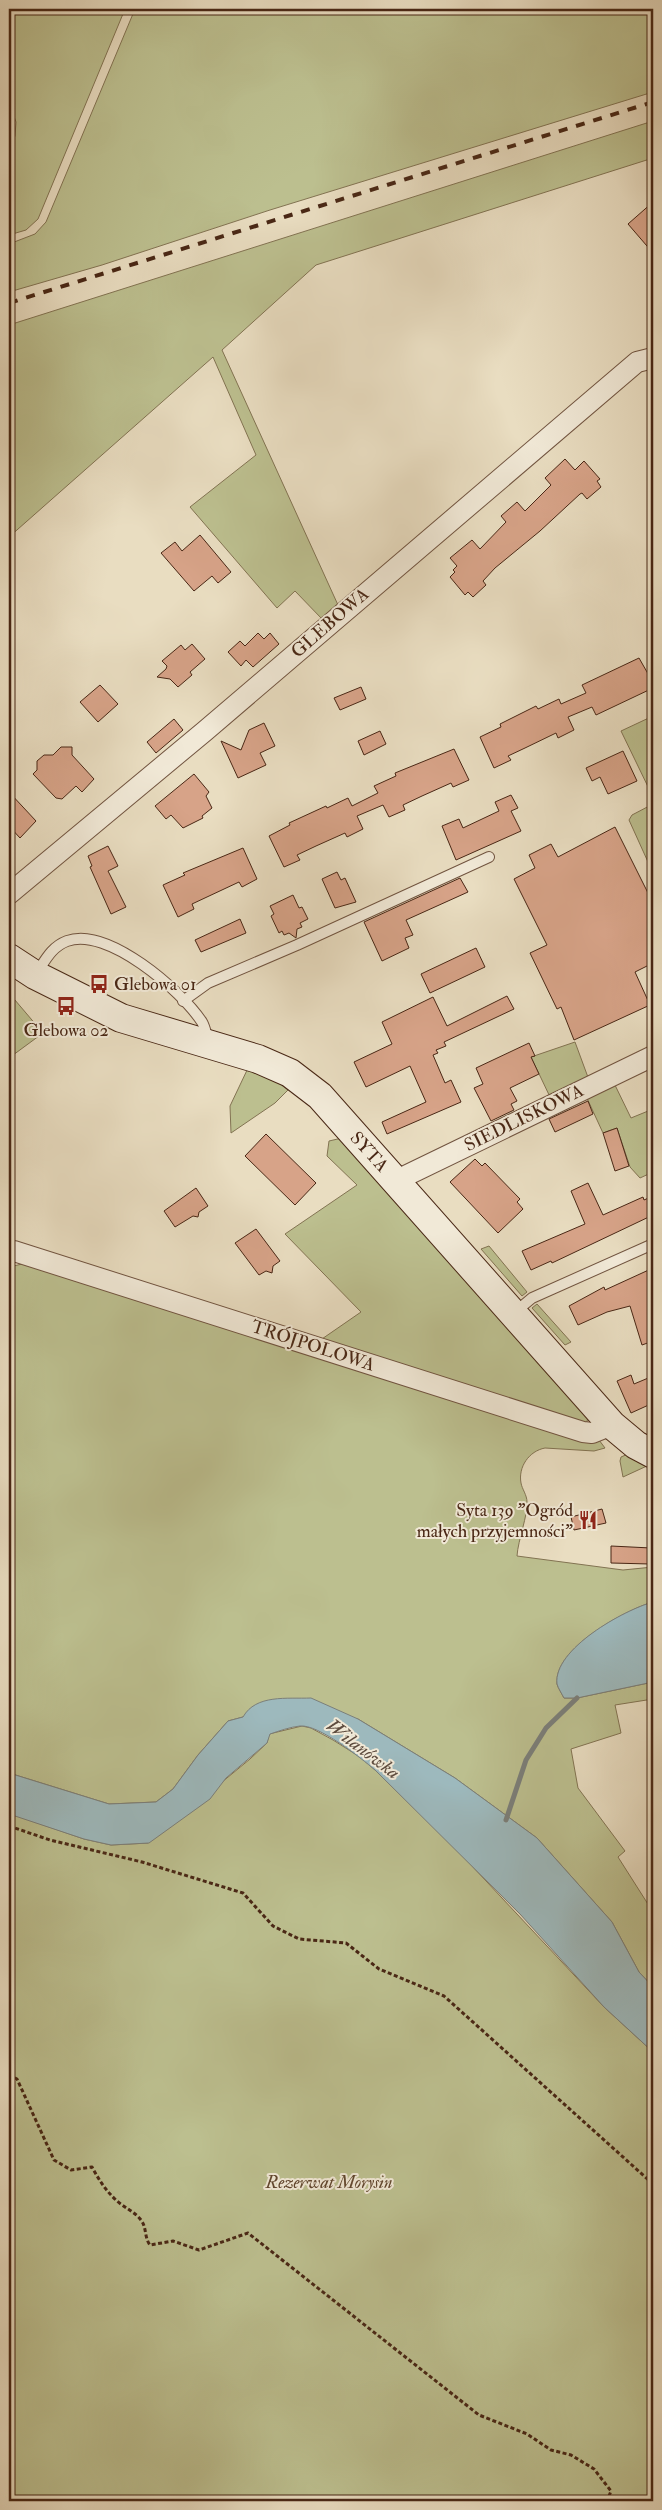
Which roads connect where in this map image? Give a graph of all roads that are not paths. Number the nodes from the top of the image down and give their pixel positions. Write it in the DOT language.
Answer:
graph roads {
  1 [pos="653,358"];
  2 [pos="490,857"];
  3 [pos="9,894"];
  4 [pos="9,958"];
  5 [pos="35,975"];
  6 [pos="183,1001"];
  7 [pos="208,1043"];
  8 [pos="653,1056"];
  9 [pos="395,1181"];
  10 [pos="653,1244"];
  11 [pos="14,1251"];
  12 [pos="514,1313"];
  13 [pos="612,1425"];
  14 [pos="653,1454"];
  1 -- 3 [label="street, GLEBOWA"];
  2 -- 6 [label="lane"];
  4 -- 5 [label="street, SYTA"];
  5 -- 6 [label="lane"];
  5 -- 7 [label="street, SYTA"];
  6 -- 7 [label="lane"];
  7 -- 9 [label="street, SYTA"];
  8 -- 9 [label="street, SIEDLISKOWA"];
  9 -- 12 [label="street, SYTA"];
  10 -- 12 [label="lane"];
  11 -- 13 [label="street, TRÓJPOLOWA"];
  12 -- 13 [label="street, SYTA"];
  13 -- 14 [label="street, SYTA"];
}
